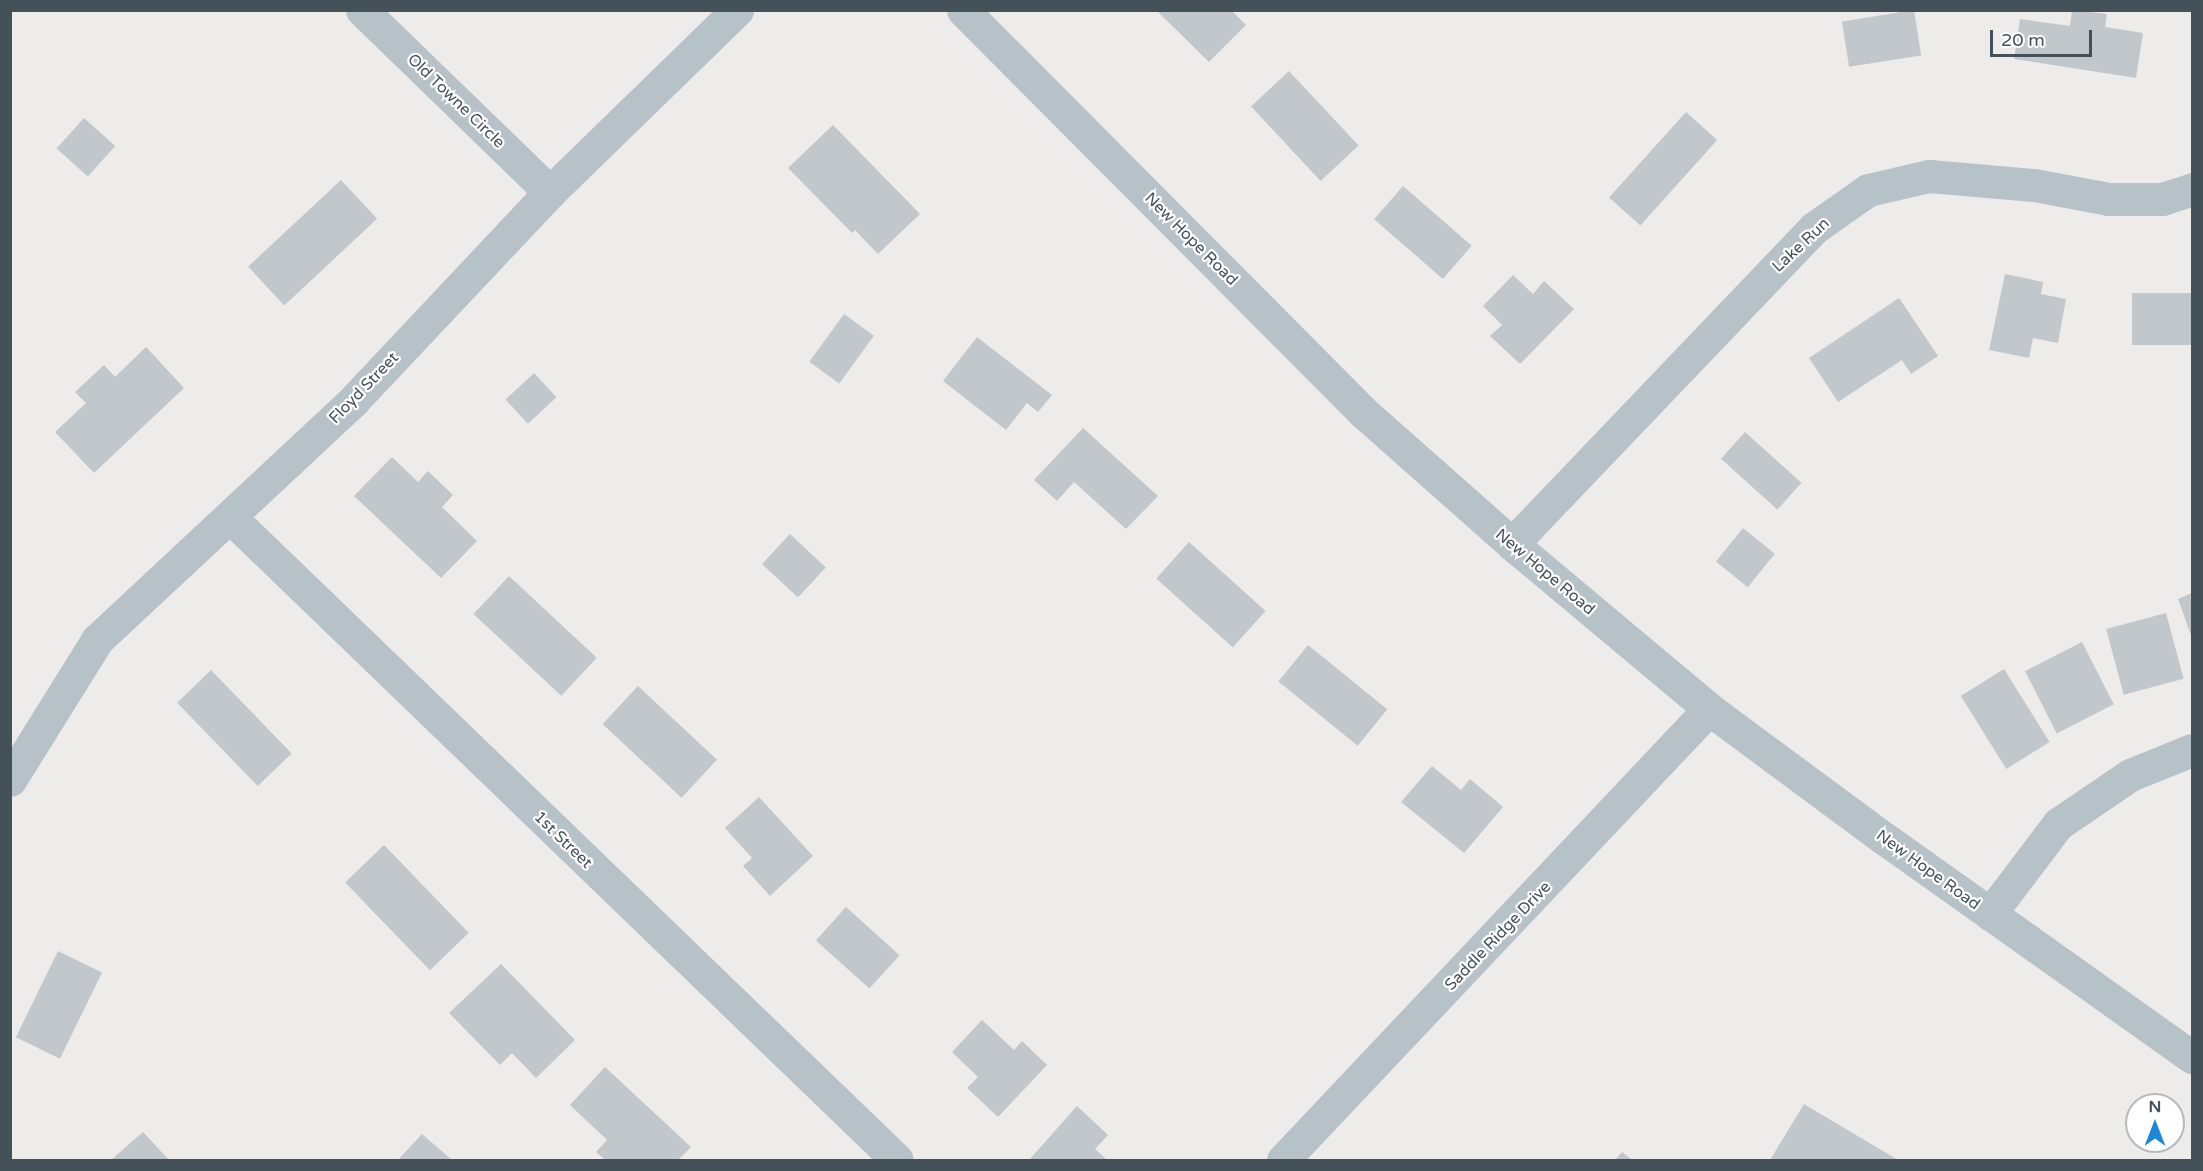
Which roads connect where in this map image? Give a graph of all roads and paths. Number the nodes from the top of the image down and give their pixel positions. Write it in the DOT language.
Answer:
graph roads {
  1 [pos="362,10"];
  2 [pos="737,10"];
  3 [pos="963,10"];
  4 [pos="2193,189"];
  5 [pos="550,192"];
  6 [pos="230,517"];
  7 [pos="1512,544"];
  8 [pos="1709,710"];
  9 [pos="2193,750"];
  10 [pos="10,780"];
  11 [pos="1990,914"];
  12 [pos="2193,1057"];
  13 [pos="897,1161"];
  14 [pos="1283,1161"];
  1 -- 5 [label="street, Old Towne Circle"];
  2 -- 5 [label="street, Floyd Street"];
  3 -- 7 [label="street, New Hope Road"];
  4 -- 7 [label="street, Lake Run"];
  5 -- 6 [label="street, Floyd Street"];
  6 -- 10 [label="street, Floyd Street"];
  6 -- 13 [label="street, 1st Street"];
  7 -- 8 [label="street, New Hope Road"];
  8 -- 11 [label="street, New Hope Road"];
  8 -- 14 [label="street, Saddle Ridge Drive"];
  9 -- 11 [label="street"];
  11 -- 12 [label="street, New Hope Road"];
}
